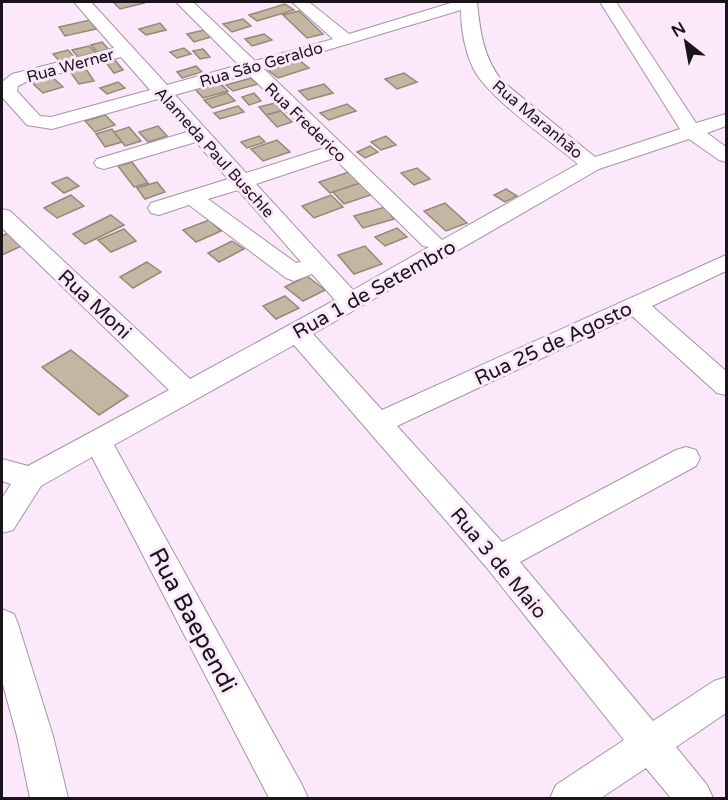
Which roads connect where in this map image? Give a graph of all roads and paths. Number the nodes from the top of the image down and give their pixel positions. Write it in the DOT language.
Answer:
graph roads {
  1 [pos="82,2"];
  2 [pos="184,2"];
  3 [pos="300,2"];
  4 [pos="469,2"];
  5 [pos="608,2"];
  6 [pos="346,40"];
  7 [pos="124,51"];
  8 [pos="250,68"];
  9 [pos="161,92"];
  10 [pos="726,120"];
  11 [pos="52,123"];
  12 [pos="692,132"];
  13 [pos="200,135"];
  14 [pos="336,151"];
  15 [pos="726,156"];
  16 [pos="104,163"];
  17 [pos="592,165"];
  18 [pos="242,182"];
  19 [pos="193,198"];
  20 [pos="159,208"];
  21 [pos="2,216"];
  22 [pos="431,241"];
  23 [pos="726,262"];
  24 [pos="316,264"];
  25 [pos="350,302"];
  26 [pos="635,305"];
  27 [pos="297,332"];
  28 [pos="726,386"];
  29 [pos="188,392"];
  30 [pos="379,423"];
  31 [pos="98,441"];
  32 [pos="686,458"];
  33 [pos="2,470"];
  34 [pos="31,478"];
  35 [pos="2,521"];
  36 [pos="498,559"];
  37 [pos="2,624"];
  38 [pos="726,693"];
  39 [pos="650,745"];
  40 [pos="49,798"];
  41 [pos="289,798"];
  42 [pos="569,798"];
  43 [pos="694,798"];
  1 -- 7 [label="street, Alameda Paul Buschle"];
  2 -- 8 [label="street, Rua Frederico"];
  3 -- 6 [label="street"];
  4 -- 6 [label="street, Rua São Geraldo"];
  4 -- 17 [label="street, Rua Maranhão"];
  5 -- 12 [label="street"];
  6 -- 8 [label="street, Rua São Geraldo"];
  7 -- 9 [label="street, Alameda Paul Buschle"];
  7 -- 11 [label="street, Rua Werner"];
  8 -- 9 [label="street, Rua São Geraldo"];
  8 -- 14 [label="street, Rua Frederico"];
  9 -- 11 [label="street, Rua São Geraldo"];
  9 -- 13 [label="street, Alameda Paul Buschle"];
  10 -- 12 [label="street, Rua 1 de Setembro"];
  12 -- 15 [label="street"];
  12 -- 17 [label="street, Rua 1 de Setembro"];
  13 -- 16 [label="street"];
  13 -- 18 [label="street, Alameda Paul Buschle"];
  14 -- 18 [label="street"];
  14 -- 22 [label="street, Rua Frederico"];
  17 -- 25 [label="street, Rua 1 de Setembro"];
  18 -- 19 [label="street"];
  18 -- 24 [label="street, Alameda Paul Buschle"];
  19 -- 20 [label="street"];
  19 -- 24 [label="street"];
  21 -- 29 [label="street, Rua Moni"];
  23 -- 26 [label="street, Rua 25 de Agosto"];
  24 -- 25 [label="street, Alameda Paul Buschle"];
  25 -- 27 [label="street, Rua 1 de Setembro"];
  26 -- 28 [label="street"];
  26 -- 30 [label="street, Rua 25 de Agosto"];
  27 -- 29 [label="street, Rua 1 de Setembro"];
  27 -- 30 [label="street, Rua 3 de Maio"];
  29 -- 31 [label="street, Rua 1 de Setembro"];
  30 -- 36 [label="street, Rua 3 de Maio"];
  31 -- 34 [label="street, Rua 1 de Setembro"];
  31 -- 41 [label="street, Rua Baependi"];
  32 -- 36 [label="street"];
  33 -- 34 [label="street"];
  34 -- 35 [label="street"];
  36 -- 39 [label="street, Rua 3 de Maio"];
  37 -- 40 [label="street"];
  38 -- 39 [label="street"];
  39 -- 42 [label="street"];
  39 -- 43 [label="street, Rua 3 de Maio"];
}
